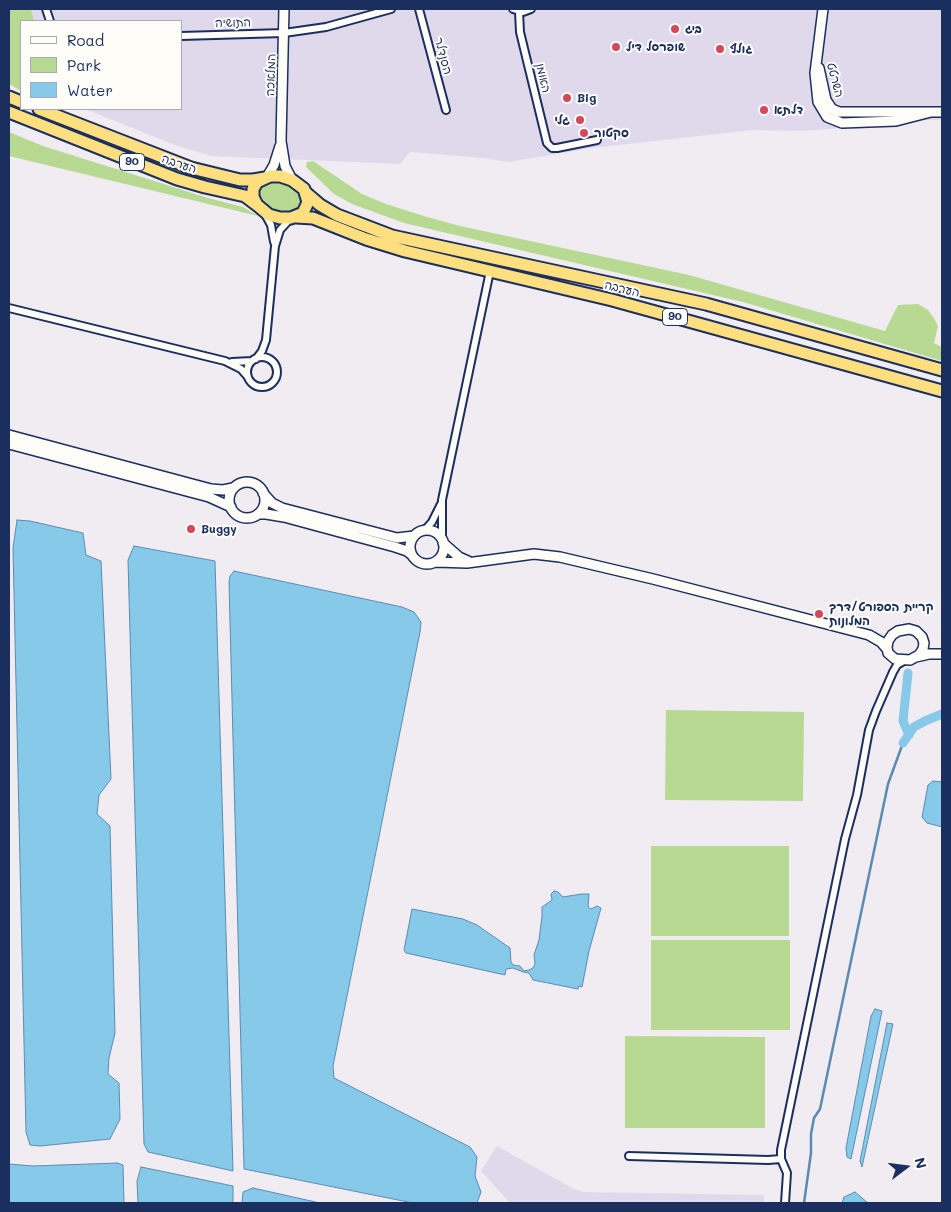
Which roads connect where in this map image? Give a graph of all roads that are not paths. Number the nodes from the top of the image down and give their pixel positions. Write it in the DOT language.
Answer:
graph roads {
  1 [pos="284,9"];
  2 [pos="391,9"];
  3 [pos="419,9"];
  4 [pos="531,9"];
  5 [pos="823,9"];
  6 [pos="516,10"];
  7 [pos="284,33"];
  8 [pos="182,36"];
  9 [pos="42,110"];
  10 [pos="446,110"];
  11 [pos="9,112"];
  12 [pos="942,112"];
  13 [pos="597,140"];
  14 [pos="281,141"];
  15 [pos="266,177"];
  16 [pos="292,180"];
  17 [pos="306,193"];
  18 [pos="260,209"];
  19 [pos="293,218"];
  20 [pos="274,246"];
  21 [pos="490,271"];
  22 [pos="9,308"];
  23 [pos="266,340"];
  24 [pos="254,360"];
  25 [pos="270,360"];
  26 [pos="225,361"];
  27 [pos="942,370"];
  28 [pos="248,377"];
  29 [pos="942,391"];
  30 [pos="9,435"];
  31 [pos="9,444"];
  32 [pos="233,488"];
  33 [pos="263,493"];
  34 [pos="442,500"];
  35 [pos="230,507"];
  36 [pos="258,514"];
  37 [pos="424,530"];
  38 [pos="414,536"];
  39 [pos="442,541"];
  40 [pos="412,555"];
  41 [pos="436,562"];
  42 [pos="474,562"];
  43 [pos="898,631"];
  44 [pos="869,634"];
  45 [pos="922,637"];
  46 [pos="887,648"];
  47 [pos="942,653"];
  48 [pos="893,657"];
  49 [pos="916,657"];
  50 [pos="904,660"];
  51 [pos="893,672"];
  52 [pos="630,1156"];
  53 [pos="781,1159"];
  54 [pos="785,1203"];
  1 -- 7 [label="street, המלאכה"];
  2 -- 7 [label="street, התושיה"];
  3 -- 10 [label="street, הסנדלר"];
  4 -- 6 [label="street"];
  5 -- 12 [label="street, השרטט"];
  6 -- 13 [label="street, האומן"];
  7 -- 8 [label="street, התושיה"];
  7 -- 14 [label="street, המלאכה"];
  9 -- 15 [label="highway, הערבה / 90"];
  11 -- 18 [label="highway, הערבה / 90"];
  14 -- 15 [label="street, המלאכה"];
  14 -- 16 [label="street, המלאכה"];
  15 -- 16 [label="highway, 90"];
  15 -- 18 [label="highway"];
  16 -- 17 [label="highway, 90"];
  17 -- 19 [label="highway"];
  17 -- 27 [label="highway, הערבה / 90"];
  18 -- 19 [label="highway, 90"];
  18 -- 20 [label="street"];
  19 -- 20 [label="street"];
  19 -- 21 [label="highway, הערבה / 90"];
  20 -- 23 [label="street"];
  21 -- 29 [label="highway, הערבה / 90"];
  21 -- 34 [label="street"];
  22 -- 26 [label="street"];
  23 -- 24 [label="street"];
  23 -- 25 [label="street"];
  24 -- 25 [label="street"];
  24 -- 26 [label="street"];
  24 -- 28 [label="street"];
  25 -- 28 [label="street"];
  26 -- 28 [label="street"];
  30 -- 32 [label="street"];
  31 -- 35 [label="street"];
  32 -- 33 [label="street"];
  32 -- 35 [label="street"];
  33 -- 36 [label="street"];
  33 -- 38 [label="street"];
  34 -- 37 [label="street"];
  34 -- 39 [label="street"];
  35 -- 36 [label="street"];
  36 -- 40 [label="street"];
  37 -- 38 [label="street"];
  37 -- 39 [label="street"];
  38 -- 40 [label="street"];
  39 -- 41 [label="street"];
  39 -- 42 [label="street"];
  40 -- 41 [label="street"];
  41 -- 42 [label="street"];
  42 -- 44 [label="street"];
  43 -- 44 [label="street"];
  43 -- 45 [label="street"];
  43 -- 46 [label="street"];
  44 -- 46 [label="street"];
  45 -- 47 [label="street"];
  45 -- 49 [label="street"];
  46 -- 48 [label="street"];
  47 -- 49 [label="street"];
  48 -- 50 [label="street"];
  48 -- 51 [label="street"];
  49 -- 50 [label="street"];
  50 -- 51 [label="street"];
  51 -- 53 [label="street"];
  52 -- 53 [label="street"];
  53 -- 54 [label="street"];
}
